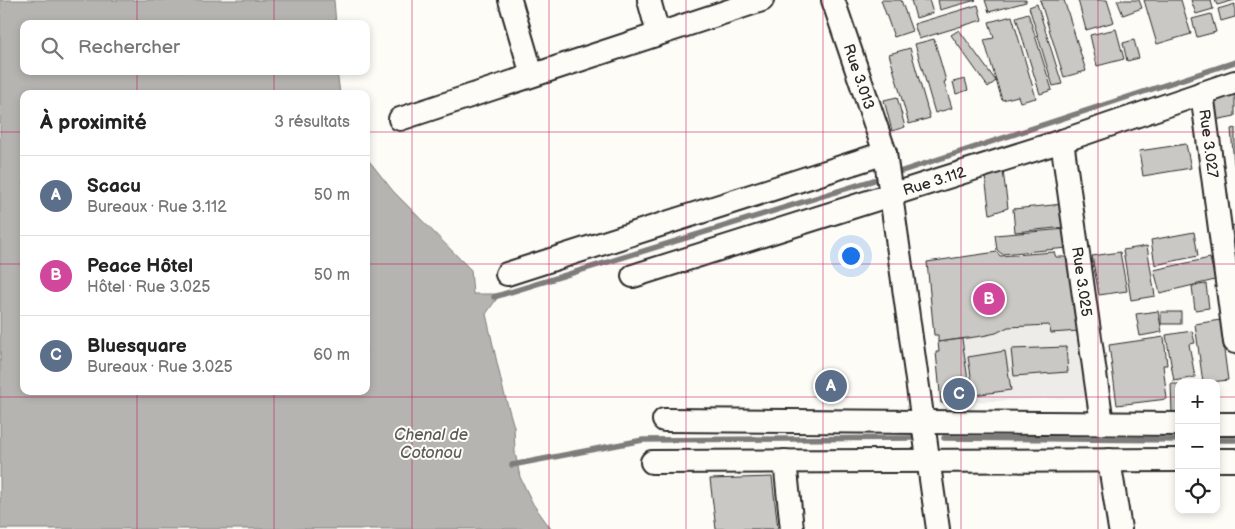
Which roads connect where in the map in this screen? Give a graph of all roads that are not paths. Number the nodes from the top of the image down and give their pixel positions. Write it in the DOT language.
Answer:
graph roads {
  1 [pos="510,0"];
  2 [pos="649,0"];
  3 [pos="762,0"];
  4 [pos="833,0"];
  5 [pos="658,34"];
  6 [pos="532,75"];
  7 [pos="1235,82"];
  8 [pos="1202,93"];
  9 [pos="400,119"];
  10 [pos="1062,141"];
  11 [pos="885,153"];
  12 [pos="891,195"];
  13 [pos="507,274"];
  14 [pos="633,276"];
  15 [pos="1235,342"];
  16 [pos="664,420"];
  17 [pos="923,422"];
  18 [pos="1102,423"];
  19 [pos="1175,424"];
  20 [pos="1220,424"];
  21 [pos="1235,424"];
  22 [pos="1109,460"];
  23 [pos="1175,460"];
  24 [pos="1220,460"];
  25 [pos="1235,460"];
  26 [pos="928,461"];
  27 [pos="652,462"];
  28 [pos="785,462"];
  29 [pos="792,529"];
  30 [pos="938,529"];
  31 [pos="1120,529"];
  1 -- 6 [label="street"];
  2 -- 5 [label="street"];
  3 -- 5 [label="street"];
  4 -- 11 [label="street, Rue 3.013"];
  5 -- 6 [label="street"];
  6 -- 9 [label="street"];
  7 -- 8 [label="street, Rue 3.112"];
  8 -- 10 [label="street, Rue 3.112"];
  8 -- 15 [label="street, Rue 3.027"];
  10 -- 12 [label="street, Rue 3.112"];
  10 -- 18 [label="street, Rue 3.025"];
  11 -- 12 [label="street, Rue 3.013"];
  11 -- 13 [label="street"];
  12 -- 14 [label="street, Rue 3.112"];
  12 -- 17 [label="street, Rue 3.013"];
  16 -- 17 [label="street"];
  17 -- 18 [label="street"];
  17 -- 26 [label="street, Rue 3.013"];
  18 -- 19 [label="street"];
  20 -- 21 [label="street"];
  22 -- 23 [label="street"];
  22 -- 26 [label="street"];
  22 -- 31 [label="street"];
  24 -- 25 [label="street"];
  26 -- 28 [label="street"];
  26 -- 30 [label="street, Rue 3.013"];
  27 -- 28 [label="street"];
  28 -- 29 [label="street"];
}
